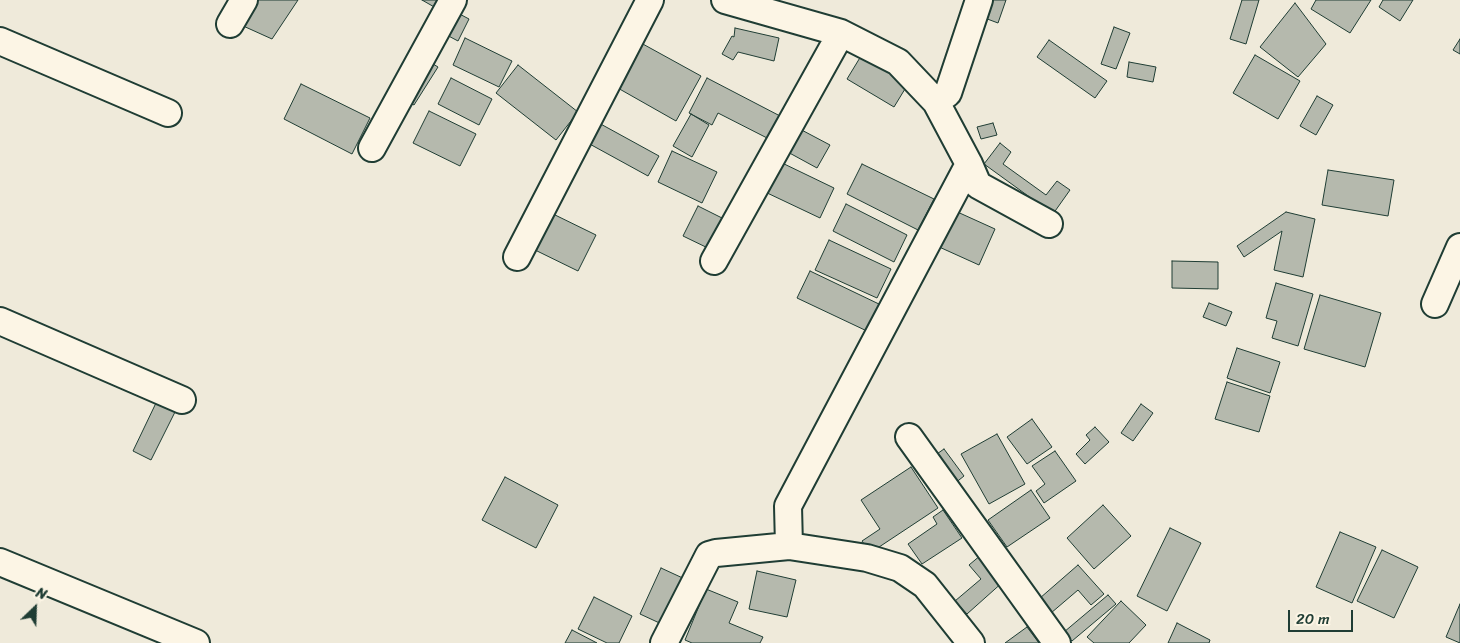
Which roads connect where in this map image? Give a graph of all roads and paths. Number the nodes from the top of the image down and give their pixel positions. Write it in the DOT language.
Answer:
graph roads {
  1 [pos="244,0"];
  2 [pos="453,0"];
  3 [pos="650,0"];
  4 [pos="725,0"];
  5 [pos="979,0"];
  6 [pos="230,24"];
  7 [pos="841,34"];
  8 [pos="0,41"];
  9 [pos="936,102"];
  10 [pos="168,113"];
  11 [pos="372,148"];
  12 [pos="969,164"];
  13 [pos="1049,224"];
  14 [pos="1460,247"];
  15 [pos="517,257"];
  16 [pos="714,261"];
  17 [pos="1435,304"];
  18 [pos="0,322"];
  19 [pos="182,400"];
  20 [pos="909,437"];
  21 [pos="789,546"];
  22 [pos="0,562"];
  23 [pos="196,643"];
  24 [pos="664,643"];
  25 [pos="971,643"];
  26 [pos="1057,643"];
  1 -- 6 [label="street"];
  2 -- 11 [label="street"];
  3 -- 15 [label="street"];
  4 -- 7 [label="street"];
  5 -- 9 [label="street"];
  7 -- 9 [label="street"];
  7 -- 16 [label="street"];
  8 -- 10 [label="street"];
  9 -- 12 [label="street"];
  12 -- 13 [label="street"];
  12 -- 21 [label="street"];
  14 -- 17 [label="street"];
  18 -- 19 [label="street"];
  20 -- 26 [label="street"];
  21 -- 24 [label="street"];
  21 -- 25 [label="street"];
  22 -- 23 [label="street"];
}
